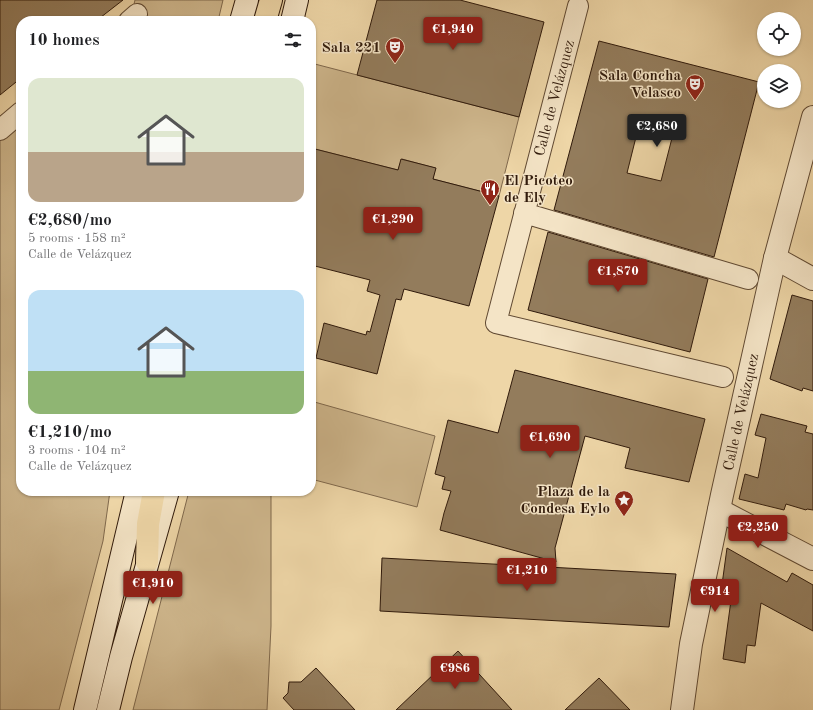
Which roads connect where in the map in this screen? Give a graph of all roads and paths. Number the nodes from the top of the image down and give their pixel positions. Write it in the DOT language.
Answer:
graph roads {
  1 [pos="247,0"];
  2 [pos="271,0"];
  3 [pos="297,0"];
  4 [pos="578,6"];
  5 [pos="242,16"];
  6 [pos="266,16"];
  7 [pos="293,16"];
  8 [pos="16,116"];
  9 [pos="813,117"];
  10 [pos="0,130"];
  11 [pos="524,213"];
  12 [pos="775,258"];
  13 [pos="748,279"];
  14 [pos="813,279"];
  15 [pos="723,377"];
  16 [pos="136,496"];
  17 [pos="153,496"];
  18 [pos="167,496"];
  19 [pos="719,510"];
  20 [pos="813,558"];
  21 [pos="147,562"];
  22 [pos="85,710"];
  23 [pos="108,710"];
  24 [pos="682,710"];
  1 -- 5 [label="street"];
  2 -- 6 [label="main road"];
  3 -- 7 [label="street"];
  4 -- 11 [label="street, Calle de Velázquez"];
  8 -- 10 [label="street"];
  9 -- 12 [label="street, Calle de Velázquez"];
  11 -- 13 [label="street"];
  11 -- 15 [label="street, Calle de Velázquez"];
  12 -- 14 [label="street"];
  12 -- 19 [label="street, Calle de Velázquez"];
  16 -- 22 [label="street"];
  17 -- 21 [label="main road"];
  18 -- 21 [label="street"];
  19 -- 20 [label="street"];
  19 -- 24 [label="street, Calle de Velázquez"];
  21 -- 23 [label="street"];
}
